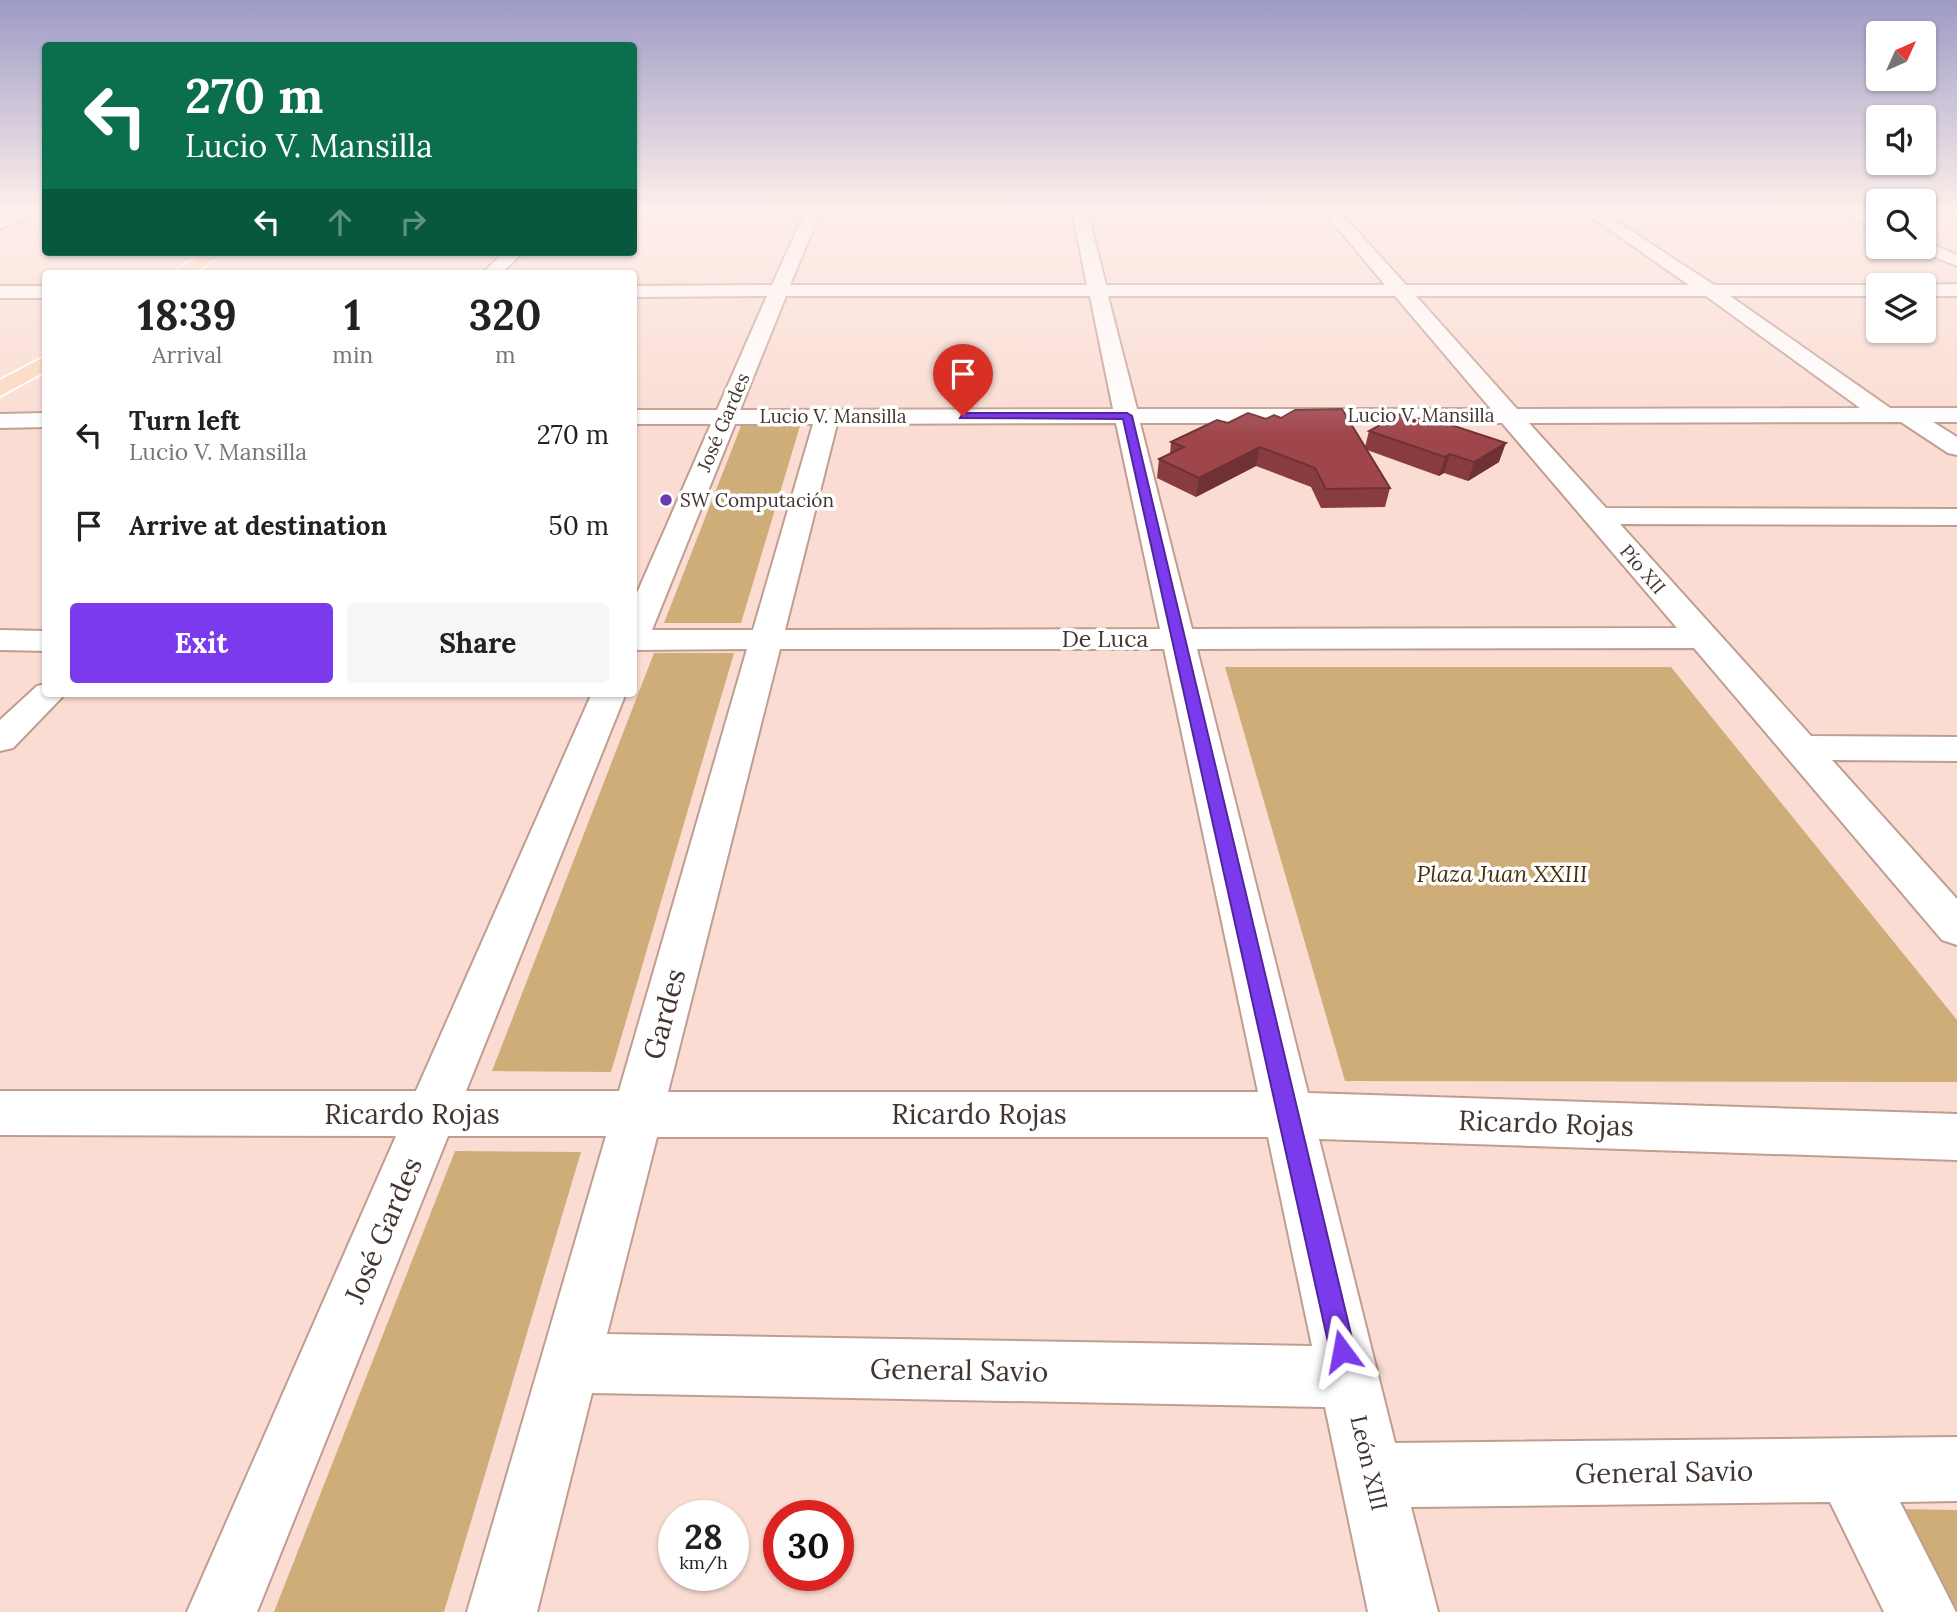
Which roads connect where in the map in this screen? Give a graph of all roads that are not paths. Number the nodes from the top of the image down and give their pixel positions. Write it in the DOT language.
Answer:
graph roads {
  1 [pos="781,285"];
  2 [pos="1097,285"];
  3 [pos="1396,285"];
  4 [pos="1703,285"];
  5 [pos="637,290"];
  6 [pos="779,290"];
  7 [pos="1098,290"];
  8 [pos="1400,290"];
  9 [pos="1710,290"];
  10 [pos="1866,290"];
  11 [pos="1936,290"];
  12 [pos="1957,290"];
  13 [pos="0,292"];
  14 [pos="42,292"];
  15 [pos="42,354"];
  16 [pos="42,364"];
  17 [pos="0,378"];
  18 [pos="0,389"];
  19 [pos="1894,414"];
  20 [pos="1509,415"];
  21 [pos="1957,415"];
  22 [pos="827,416"];
  23 [pos="1127,416"];
  24 [pos="637,417"];
  25 [pos="726,417"];
  26 [pos="42,420"];
  27 [pos="0,421"];
  28 [pos="1957,447"];
  29 [pos="1596,516"];
  30 [pos="1957,517"];
  31 [pos="637,630"];
  32 [pos="637,637"];
  33 [pos="1702,638"];
  34 [pos="1178,639"];
  35 [pos="0,640"];
  36 [pos="766,640"];
  37 [pos="42,641"];
  38 [pos="45,697"];
  39 [pos="607,697"];
  40 [pos="0,740"];
  41 [pos="1798,748"];
  42 [pos="1957,749"];
  43 [pos="1957,928"];
  44 [pos="0,1113"];
  45 [pos="432,1114"];
  46 [pos="637,1114"];
  47 [pos="1288,1115"];
  48 [pos="1957,1137"];
  49 [pos="569,1363"];
  50 [pos="1348,1377"];
  51 [pos="1957,1469"];
  52 [pos="1848,1470"];
  53 [pos="1371,1475"];
  54 [pos="222,1612"];
  55 [pos="502,1612"];
  56 [pos="1403,1612"];
  57 [pos="1921,1612"];
  1 -- 6 [label="street, José Gardes"];
  2 -- 7 [label="street, León XIII"];
  3 -- 8 [label="street, Pío XII"];
  4 -- 9 [label="street"];
  5 -- 6 [label="street"];
  6 -- 7 [label="street"];
  6 -- 25 [label="street, José Gardes"];
  7 -- 8 [label="street"];
  7 -- 23 [label="street, León XIII"];
  8 -- 9 [label="street"];
  8 -- 20 [label="street, Pío XII"];
  9 -- 10 [label="street"];
  9 -- 19 [label="street"];
  11 -- 12 [label="street"];
  13 -- 14 [label="street"];
  15 -- 17 [label="main road"];
  16 -- 18 [label="main road"];
  19 -- 20 [label="street, Lucio V. Mansilla"];
  19 -- 21 [label="street, Lucio V. Mansilla"];
  19 -- 28 [label="street"];
  20 -- 23 [label="street, Lucio V. Mansilla"];
  20 -- 29 [label="street, Pío XII"];
  22 -- 23 [label="street, Lucio V. Mansilla"];
  22 -- 25 [label="street, Lucio V. Mansilla"];
  22 -- 36 [label="street, Gardes"];
  23 -- 34 [label="street, León XIII"];
  24 -- 25 [label="street, Lucio V. Mansilla"];
  25 -- 31 [label="street, José Gardes"];
  26 -- 27 [label="street"];
  29 -- 30 [label="street"];
  29 -- 33 [label="street, Pío XII"];
  32 -- 36 [label="street, De Luca"];
  33 -- 34 [label="street, De Luca"];
  33 -- 41 [label="street, Pío XII"];
  34 -- 36 [label="street, De Luca"];
  34 -- 47 [label="street, León XIII"];
  35 -- 37 [label="street"];
  36 -- 46 [label="street, Gardes"];
  38 -- 40 [label="street"];
  39 -- 45 [label="street, José Gardes"];
  41 -- 42 [label="street"];
  41 -- 43 [label="street, Pío XII"];
  44 -- 45 [label="street, Ricardo Rojas"];
  45 -- 46 [label="street, Ricardo Rojas"];
  45 -- 54 [label="street, José Gardes"];
  46 -- 47 [label="street, Ricardo Rojas"];
  46 -- 49 [label="street, Gardes"];
  47 -- 48 [label="street, Ricardo Rojas"];
  47 -- 50 [label="street, León XIII"];
  49 -- 50 [label="street, General Savio"];
  49 -- 55 [label="street, Gardes"];
  50 -- 53 [label="street, León XIII"];
  51 -- 52 [label="street, General Savio"];
  52 -- 53 [label="street, General Savio"];
  52 -- 57 [label="street"];
  53 -- 56 [label="street, León XIII"];
}
